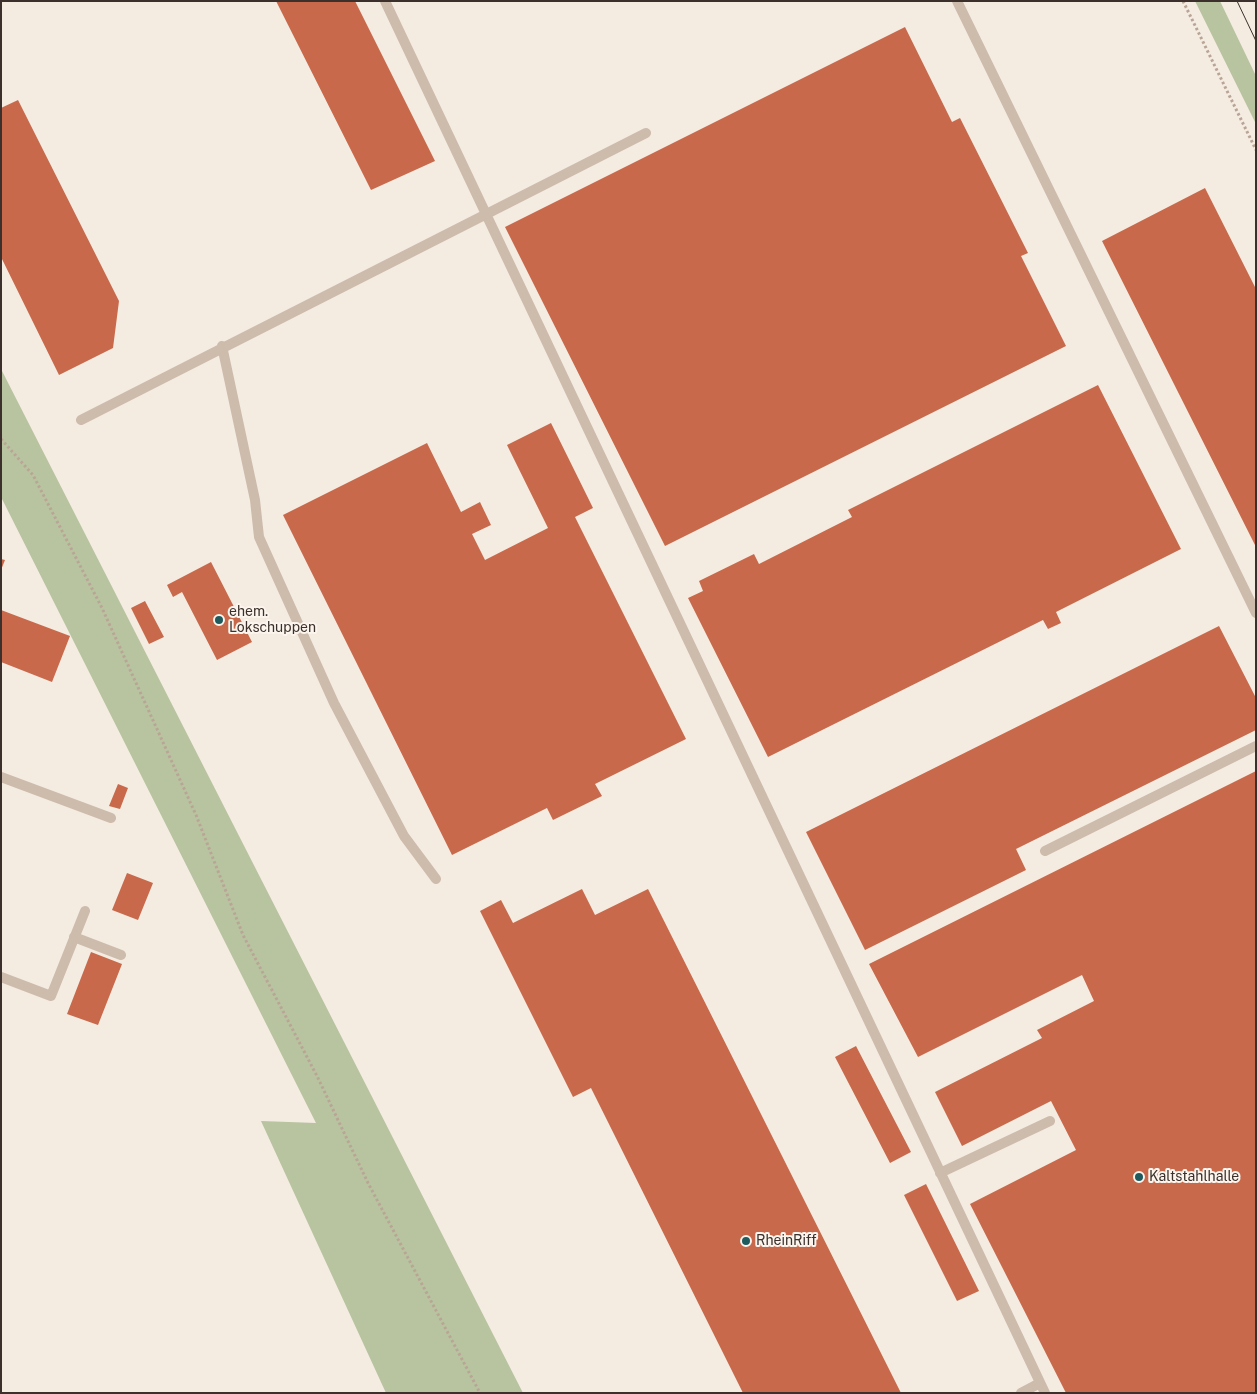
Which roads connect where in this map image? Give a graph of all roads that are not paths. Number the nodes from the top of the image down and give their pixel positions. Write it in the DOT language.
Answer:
graph roads {
  1 [pos="385,1"];
  2 [pos="957,1"];
  3 [pos="646,133"];
  4 [pos="484,214"];
  5 [pos="222,346"];
  6 [pos="81,420"];
  7 [pos="1256,613"];
  8 [pos="1256,746"];
  9 [pos="1,777"];
  10 [pos="111,818"];
  11 [pos="1045,851"];
  12 [pos="436,879"];
  13 [pos="85,911"];
  14 [pos="74,937"];
  15 [pos="121,955"];
  16 [pos="1,977"];
  17 [pos="1050,1121"];
  18 [pos="940,1173"];
  19 [pos="1042,1388"];
  20 [pos="1021,1393"];
  1 -- 4 [label="lane"];
  2 -- 7 [label="lane"];
  3 -- 4 [label="lane"];
  4 -- 5 [label="lane"];
  4 -- 18 [label="lane"];
  5 -- 6 [label="lane"];
  5 -- 12 [label="lane"];
  8 -- 11 [label="lane"];
  9 -- 10 [label="lane"];
  13 -- 14 [label="lane"];
  14 -- 15 [label="lane"];
  14 -- 16 [label="lane"];
  17 -- 18 [label="lane"];
  18 -- 19 [label="lane"];
  19 -- 20 [label="lane"];
}
